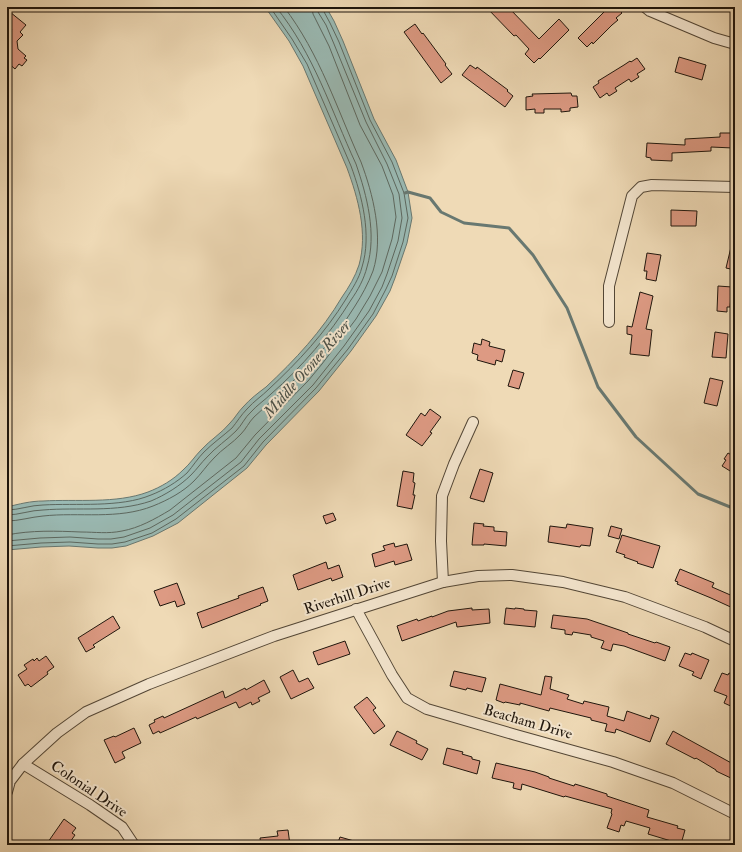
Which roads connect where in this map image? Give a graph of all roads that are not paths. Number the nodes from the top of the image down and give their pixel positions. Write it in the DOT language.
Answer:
graph roads {
  1 [pos="645,7"];
  2 [pos="735,44"];
  3 [pos="735,187"];
  4 [pos="609,322"];
  5 [pos="473,422"];
  6 [pos="443,582"];
  7 [pos="356,609"];
  8 [pos="735,641"];
  9 [pos="23,764"];
  10 [pos="7,792"];
  11 [pos="735,814"];
  12 [pos="134,845"];
  1 -- 2 [label="street"];
  3 -- 4 [label="street"];
  5 -- 6 [label="street"];
  6 -- 7 [label="street, Riverhill Drive"];
  6 -- 8 [label="street, Riverhill Drive"];
  7 -- 9 [label="street, Riverhill Drive"];
  7 -- 11 [label="street, Beacham Drive"];
  9 -- 10 [label="street, Riverhill Drive"];
  9 -- 12 [label="street, Colonial Drive"];
}
